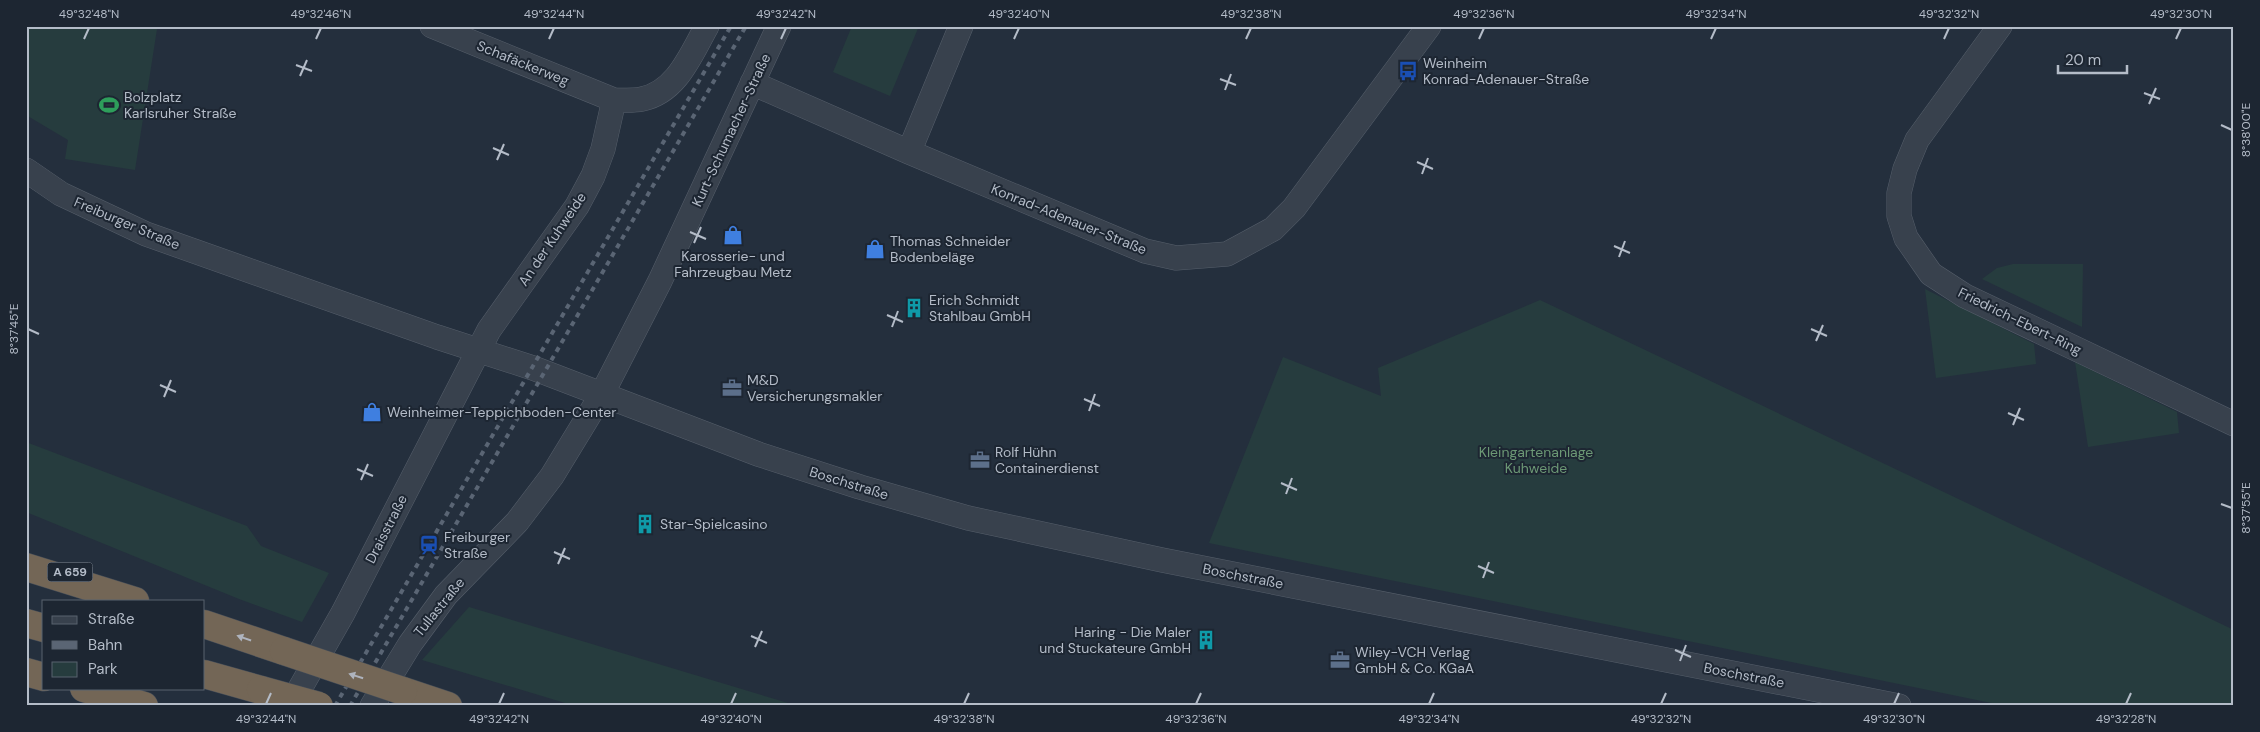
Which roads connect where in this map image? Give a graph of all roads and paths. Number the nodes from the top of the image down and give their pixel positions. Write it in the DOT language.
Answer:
graph roads {
  1 [pos="432,26"];
  2 [pos="707,26"];
  3 [pos="779,26"];
  4 [pos="961,26"];
  5 [pos="1429,26"];
  6 [pos="2000,26"];
  7 [pos="752,83"];
  8 [pos="614,100"];
  9 [pos="909,152"];
  10 [pos="26,170"];
  11 [pos="477,350"];
  12 [pos="602,394"];
  13 [pos="2234,424"];
  14 [pos="26,551"];
  15 [pos="26,567"];
  16 [pos="124,597"];
  17 [pos="26,623"];
  18 [pos="205,624"];
  19 [pos="42,627"];
  20 [pos="26,672"];
  21 [pos="205,674"];
  22 [pos="42,676"];
  23 [pos="91,690"];
  24 [pos="144,706"];
  25 [pos="290,706"];
  26 [pos="320,706"];
  27 [pos="372,706"];
  28 [pos="448,706"];
  29 [pos="1899,706"];
  1 -- 8 [label="street, Schafäckerweg"];
  2 -- 8 [label="street"];
  3 -- 7 [label="street, Kurt-Schumacher-Straße"];
  4 -- 9 [label="street"];
  5 -- 9 [label="street, Konrad-Adenauer-Straße"];
  6 -- 13 [label="street, Friedrich-Ebert-Ring"];
  7 -- 9 [label="street, Konrad-Adenauer-Straße"];
  7 -- 12 [label="street, Kurt-Schumacher-Straße"];
  8 -- 11 [label="street, An der Kuhweide"];
  10 -- 11 [label="street, Freiburger Straße"];
  11 -- 12 [label="street, Freiburger Straße"];
  11 -- 25 [label="street, Draisstraße"];
  12 -- 27 [label="street, Tullastraße"];
  12 -- 29 [label="street, Boschstraße"];
  14 -- 16 [label="highway, A 659"];
  15 -- 16 [label="highway"];
  17 -- 19 [label="highway"];
  28 -- 18 [label="highway, one-way, bridge"];
  20 -- 22 [label="highway"];
  21 -- 26 [label="highway, bridge"];
  23 -- 24 [label="highway"];
}
